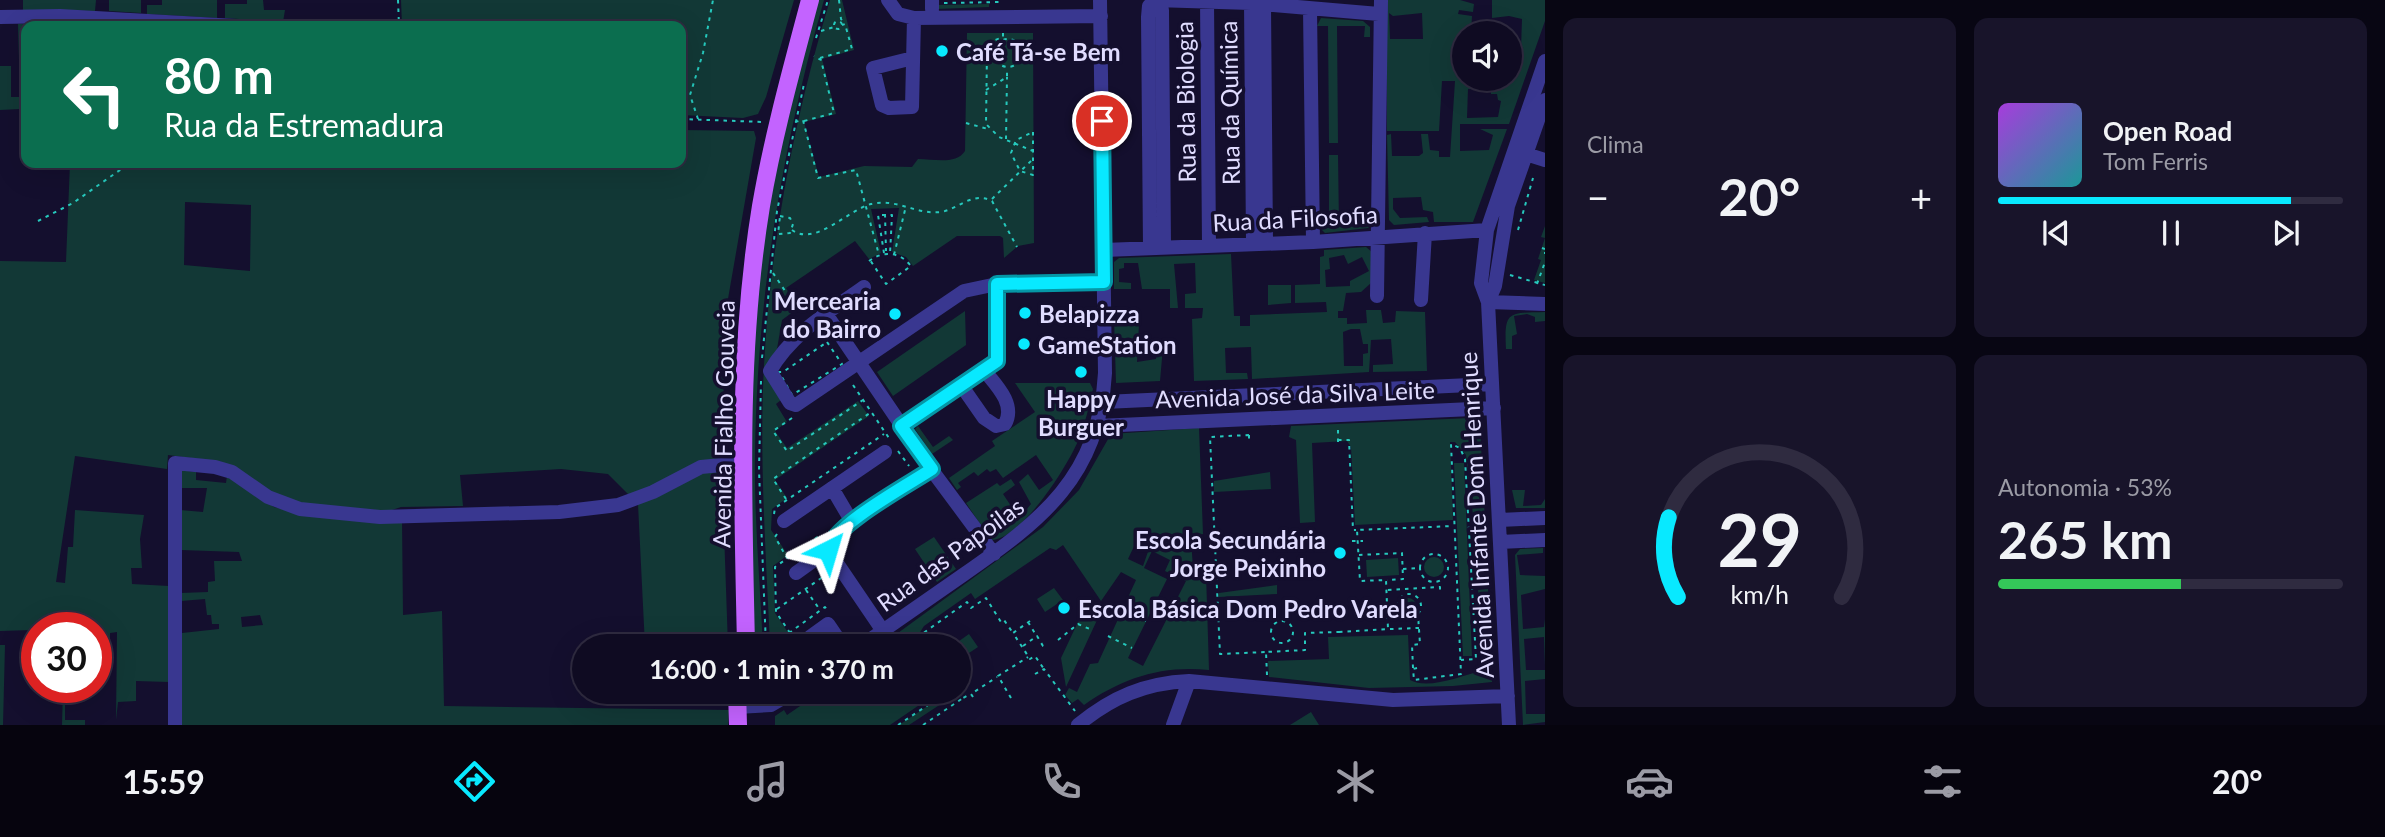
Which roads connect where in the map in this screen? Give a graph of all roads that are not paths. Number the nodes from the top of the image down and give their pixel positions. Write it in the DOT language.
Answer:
graph roads {
  1 [pos="800,0"];
  2 [pos="810,0"];
  3 [pos="888,0"];
  4 [pos="1100,0"];
  5 [pos="1207,0"];
  6 [pos="1151,2"];
  7 [pos="1257,4"];
  8 [pos="1380,7"];
  9 [pos="1310,9"];
  10 [pos="1101,16"];
  11 [pos="0,17"];
  12 [pos="914,18"];
  13 [pos="148,21"];
  14 [pos="913,58"];
  15 [pos="1545,61"];
  16 [pos="1545,100"];
  17 [pos="1520,152"];
  18 [pos="1545,160"];
  19 [pos="1488,230"];
  20 [pos="1425,233"];
  21 [pos="1379,236"];
  22 [pos="1313,242"];
  23 [pos="1260,243"];
  24 [pos="1209,245"];
  25 [pos="1157,247"];
  26 [pos="1104,250"];
  27 [pos="1104,282"];
  28 [pos="997,284"];
  29 [pos="864,287"];
  30 [pos="1377,296"];
  31 [pos="1421,300"];
  32 [pos="1488,302"];
  33 [pos="1545,304"];
  34 [pos="826,314"];
  35 [pos="859,362"];
  36 [pos="984,370"];
  37 [pos="1492,384"];
  38 [pos="961,385"];
  39 [pos="1104,402"];
  40 [pos="1493,408"];
  41 [pos="901,426"];
  42 [pos="1098,426"];
  43 [pos="892,448"];
  44 [pos="732,464"];
  45 [pos="932,469"];
  46 [pos="832,488"];
  47 [pos="1545,518"];
  48 [pos="1500,520"];
  49 [pos="852,522"];
  50 [pos="785,525"];
  51 [pos="1545,540"];
  52 [pos="1500,542"];
  53 [pos="828,550"];
  54 [pos="994,554"];
  55 [pos="796,573"];
  56 [pos="883,631"];
  57 [pos="736,634"];
  58 [pos="747,634"];
  59 [pos="814,634"];
  60 [pos="835,634"];
  61 [pos="879,634"];
  62 [pos="1189,681"];
  63 [pos="1507,696"];
  64 [pos="741,704"];
  65 [pos="773,704"];
  66 [pos="1077,719"];
  67 [pos="175,725"];
  68 [pos="748,725"];
  69 [pos="1173,725"];
  70 [pos="1509,725"];
  1 -- 44 [label="main road, Avenida Fialho Gouveia"];
  2 -- 58 [label="main road, Avenida Fialho Gouveia"];
  3 -- 12 [label="street"];
  4 -- 10 [label="street, Rua das Papoilas"];
  5 -- 6 [label="street"];
  5 -- 7 [label="street"];
  5 -- 24 [label="street, Rua da Biologia"];
  6 -- 25 [label="street"];
  7 -- 9 [label="street"];
  7 -- 23 [label="street, Rua da Química"];
  8 -- 9 [label="street"];
  8 -- 21 [label="street"];
  9 -- 22 [label="street"];
  10 -- 12 [label="street"];
  10 -- 26 [label="street, Rua das Papoilas"];
  11 -- 13 [label="street"];
  12 -- 14 [label="street"];
  15 -- 17 [label="street, Avenida Infante Dom Henrique"];
  16 -- 17 [label="street, Avenida Infante Dom Henrique"];
  17 -- 18 [label="street"];
  17 -- 19 [label="street, Avenida Infante Dom Henrique"];
  17 -- 32 [label="street, Avenida Infante Dom Henrique"];
  19 -- 20 [label="street, Rua da Filosofia"];
  19 -- 32 [label="street, Avenida Infante Dom Henrique"];
  20 -- 21 [label="street, Rua da Filosofia"];
  20 -- 31 [label="street"];
  21 -- 22 [label="street, Rua da Filosofia"];
  21 -- 30 [label="street"];
  22 -- 23 [label="street, Rua da Filosofia"];
  23 -- 24 [label="street, Rua da Filosofia"];
  24 -- 25 [label="street, Rua da Filosofia"];
  25 -- 26 [label="street, Rua da Filosofia"];
  26 -- 27 [label="street, Rua das Papoilas"];
  27 -- 28 [label="street"];
  27 -- 39 [label="street, Rua das Papoilas"];
  28 -- 35 [label="street"];
  28 -- 36 [label="street"];
  29 -- 34 [label="street"];
  32 -- 33 [label="street"];
  32 -- 37 [label="street, Avenida Infante Dom Henrique"];
  34 -- 35 [label="street"];
  34 -- 35 [label="street"];
  35 -- 41 [label="street"];
  36 -- 38 [label="street"];
  36 -- 38 [label="street"];
  37 -- 39 [label="street, Avenida José da Silva Leite"];
  37 -- 40 [label="street, Avenida Infante Dom Henrique"];
  38 -- 41 [label="street"];
  39 -- 42 [label="street, Rua das Papoilas"];
  40 -- 42 [label="street, Avenida José da Silva Leite"];
  40 -- 48 [label="street, Avenida Infante Dom Henrique"];
  41 -- 45 [label="street"];
  42 -- 54 [label="street, Rua das Papoilas"];
  43 -- 46 [label="street"];
  44 -- 57 [label="main road, Avenida Fialho Gouveia"];
  44 -- 67 [label="street"];
  45 -- 49 [label="street"];
  45 -- 54 [label="street"];
  46 -- 49 [label="street"];
  46 -- 50 [label="street"];
  47 -- 48 [label="street"];
  48 -- 52 [label="street, Avenida Infante Dom Henrique"];
  49 -- 53 [label="street"];
  51 -- 52 [label="street"];
  52 -- 63 [label="street, Avenida Infante Dom Henrique"];
  53 -- 55 [label="street"];
  53 -- 56 [label="street"];
  54 -- 56 [label="street, Rua das Papoilas"];
  56 -- 61 [label="street, Rua das Papoilas"];
  59 -- 60 [label="street"];
  62 -- 63 [label="street"];
  62 -- 66 [label="street"];
  62 -- 69 [label="street"];
  63 -- 70 [label="street, Avenida Infante Dom Henrique"];
  64 -- 65 [label="street"];
  64 -- 68 [label="main road"];
}
